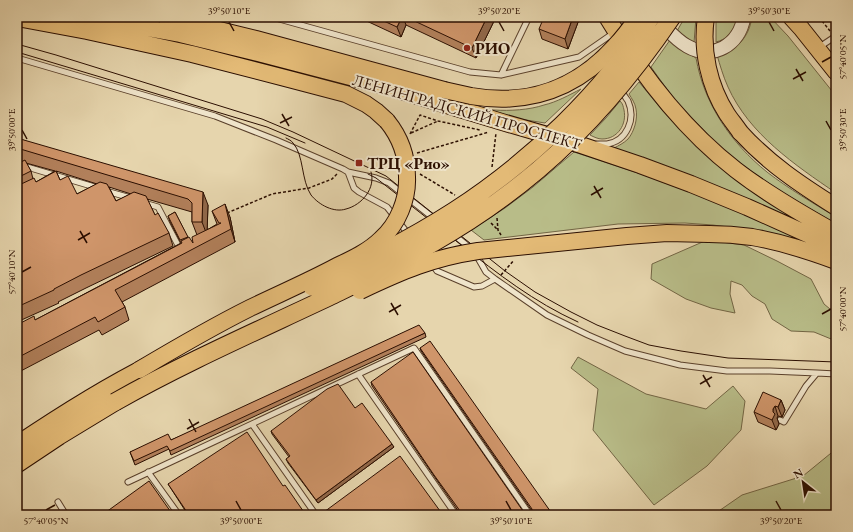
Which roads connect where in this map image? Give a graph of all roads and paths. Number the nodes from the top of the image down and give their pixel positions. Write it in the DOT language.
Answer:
graph roads {
  1 [pos="86,17"];
  2 [pos="166,17"];
  3 [pos="272,17"];
  4 [pos="529,17"];
  5 [pos="607,17"];
  6 [pos="638,17"];
  7 [pos="652,17"];
  8 [pos="655,17"];
  9 [pos="672,17"];
  10 [pos="706,17"];
  11 [pos="744,17"];
  12 [pos="791,17"];
  13 [pos="819,17"];
  14 [pos="17,18"];
  15 [pos="616,32"];
  16 [pos="835,36"];
  17 [pos="818,48"];
  18 [pos="17,58"];
  19 [pos="579,58"];
  20 [pos="586,60"];
  21 [pos="592,63"];
  22 [pos="836,72"];
  23 [pos="501,75"];
  24 [pos="613,80"];
  25 [pos="617,86"];
  26 [pos="420,115"];
  27 [pos="438,121"];
  28 [pos="480,130"];
  29 [pos="487,131"];
  30 [pos="411,133"];
  31 [pos="578,144"];
  32 [pos="416,153"];
  33 [pos="17,164"];
  34 [pos="345,170"];
  35 [pos="415,171"];
  36 [pos="59,177"];
  37 [pos="52,180"];
  38 [pos="456,195"];
  39 [pos="836,207"];
  40 [pos="225,214"];
  41 [pos="486,220"];
  42 [pos="442,225"];
  43 [pos="448,229"];
  44 [pos="498,230"];
  45 [pos="836,233"];
  46 [pos="414,242"];
  47 [pos="836,247"];
  48 [pos="188,248"];
  49 [pos="419,248"];
  50 [pos="181,252"];
  51 [pos="423,254"];
  52 [pos="174,255"];
  53 [pos="428,259"];
  54 [pos="836,261"];
  55 [pos="495,280"];
  56 [pos="139,370"];
  57 [pos="817,373"];
  58 [pos="358,374"];
  59 [pos="836,374"];
  60 [pos="115,402"];
  61 [pos="780,420"];
  62 [pos="252,424"];
  63 [pos="17,445"];
  64 [pos="17,464"];
  65 [pos="148,472"];
  66 [pos="128,482"];
  67 [pos="58,502"];
  68 [pos="66,515"];
  69 [pos="179,515"];
  70 [pos="316,515"];
  71 [pos="456,515"];
  72 [pos="530,515"];
  1 -- 31 [label="main road, ЛЕНИНГРАДСКИЙ ПРОСПЕКТ"];
  2 -- 6 [label="main road, ЛЕНИНГРАДСКИЙ ПРОСПЕКТ, bridge"];
  3 -- 23 [label="lane"];
  4 -- 23 [label="lane"];
  5 -- 15 [label="main road"];
  7 -- 56 [label="highway, bridge"];
  8 -- 11 [label="street"];
  9 -- 60 [label="highway, bridge"];
  10 -- 39 [label="main road, bridge"];
  12 -- 17 [label="main road"];
  13 -- 16 [label="path"];
  14 -- 56 [label="main road, bridge"];
  15 -- 19 [label="lane"];
  15 -- 45 [label="main road"];
  16 -- 17 [label="lane"];
  17 -- 22 [label="main road"];
  18 -- 34 [label="lane"];
  19 -- 20 [label="lane"];
  19 -- 23 [label="lane"];
  21 -- 24 [label="lane"];
  25 -- 31 [label="lane"];
  26 -- 27 [label="path"];
  27 -- 28 [label="path"];
  27 -- 30 [label="path"];
  29 -- 32 [label="path"];
  31 -- 47 [label="main road, ЛЕНИНГРАДСКИЙ ПРОСПЕКТ"];
  33 -- 36 [label="lane"];
  34 -- 40 [label="path"];
  34 -- 42 [label="lane"];
  34 -- 46 [label="lane"];
  35 -- 38 [label="path"];
  36 -- 37 [label="lane"];
  36 -- 50 [label="lane"];
  41 -- 44 [label="path"];
  43 -- 55 [label="lane"];
  48 -- 50 [label="lane"];
  49 -- 51 [label="lane"];
  50 -- 52 [label="lane"];
  53 -- 55 [label="lane"];
  54 -- 60 [label="main road, bridge"];
  55 -- 57 [label="lane"];
  56 -- 63 [label="highway"];
  57 -- 59 [label="lane"];
  57 -- 61 [label="lane"];
  58 -- 62 [label="lane"];
  58 -- 71 [label="lane"];
  58 -- 72 [label="lane"];
  60 -- 64 [label="highway"];
  62 -- 65 [label="lane"];
  62 -- 70 [label="lane"];
  65 -- 66 [label="lane"];
  65 -- 69 [label="lane"];
  67 -- 68 [label="lane"];
}
